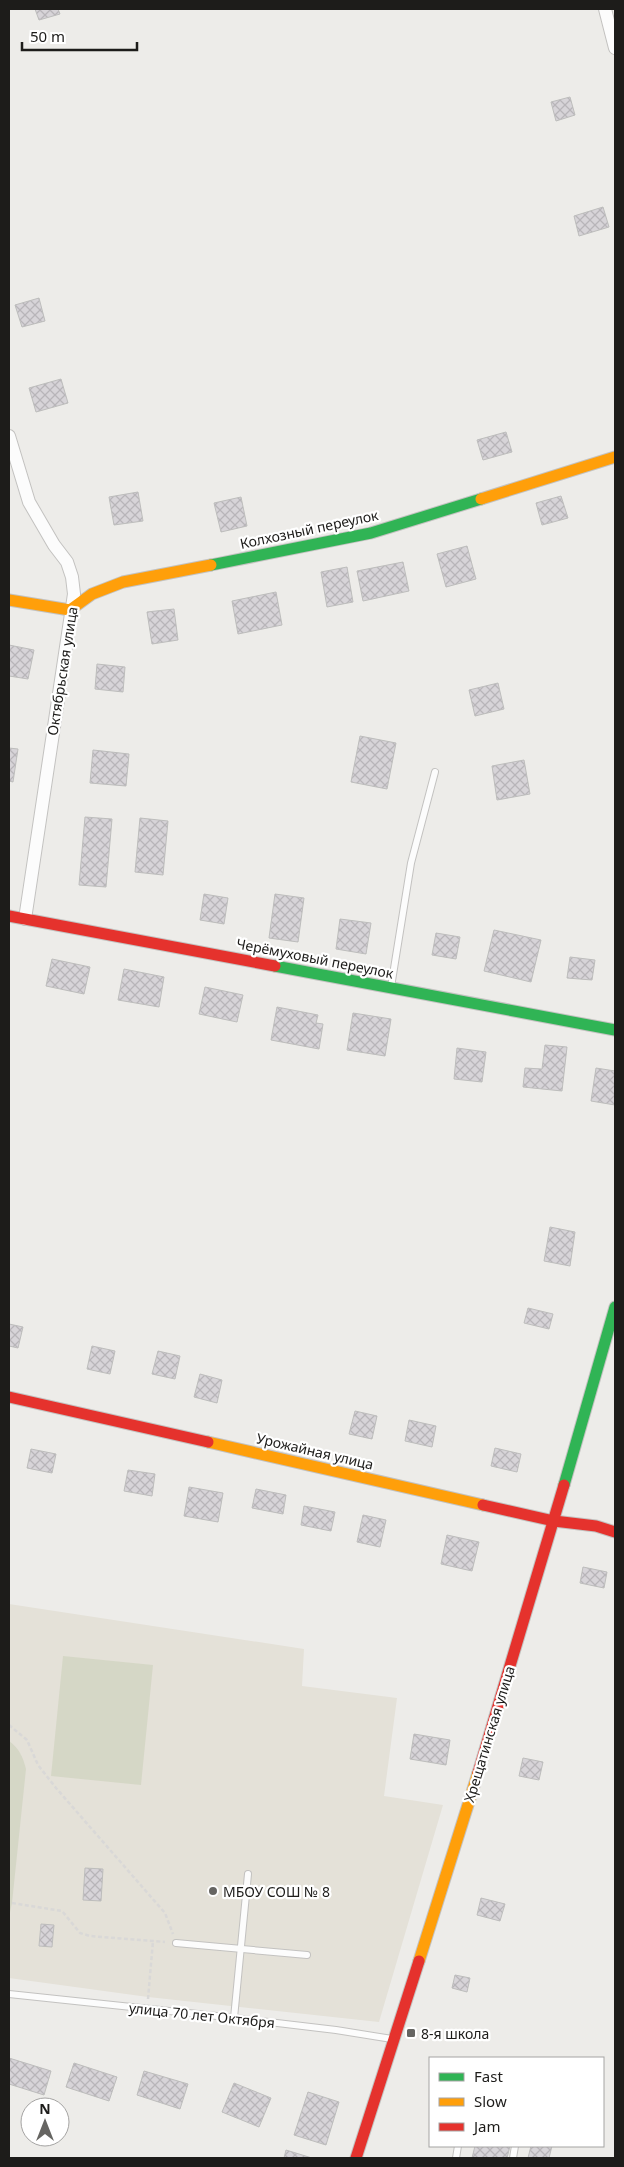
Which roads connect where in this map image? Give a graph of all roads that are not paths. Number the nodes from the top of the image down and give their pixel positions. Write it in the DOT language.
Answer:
graph roads {
  1 [pos="605,9"];
  2 [pos="615,48"];
  3 [pos="9,436"];
  4 [pos="615,457"];
  5 [pos="9,600"];
  6 [pos="70,610"];
  7 [pos="435,772"];
  8 [pos="9,916"];
  9 [pos="25,919"];
  10 [pos="391,988"];
  11 [pos="615,1030"];
  12 [pos="615,1307"];
  13 [pos="9,1397"];
  14 [pos="554,1521"];
  15 [pos="615,1532"];
  16 [pos="248,1874"];
  17 [pos="176,1943"];
  18 [pos="241,1949"];
  19 [pos="307,1955"];
  20 [pos="9,1994"];
  21 [pos="234,2018"];
  22 [pos="395,2040"];
  23 [pos="356,2158"];
  1 -- 2 [label="street"];
  3 -- 6 [label="street, Октябрьская улица"];
  4 -- 6 [label="street, Колхозный переулок"];
  5 -- 6 [label="street"];
  6 -- 9 [label="street, Октябрьская улица"];
  7 -- 10 [label="lane"];
  8 -- 9 [label="street, Черёмуховый переулок"];
  9 -- 10 [label="street, Черёмуховый переулок"];
  10 -- 11 [label="street, Черёмуховый переулок"];
  12 -- 14 [label="street, Хрещатинская улица"];
  13 -- 14 [label="street, Урожайная улица"];
  14 -- 15 [label="street, Урожайная улица"];
  14 -- 22 [label="street, Хрещатинская улица"];
  16 -- 18 [label="lane"];
  17 -- 18 [label="lane"];
  18 -- 19 [label="lane"];
  18 -- 21 [label="lane"];
  20 -- 21 [label="lane, улица 70 лет Октября"];
  21 -- 22 [label="lane, улица 70 лет Октября"];
  22 -- 23 [label="street, Хрещатинская улица"];
}
